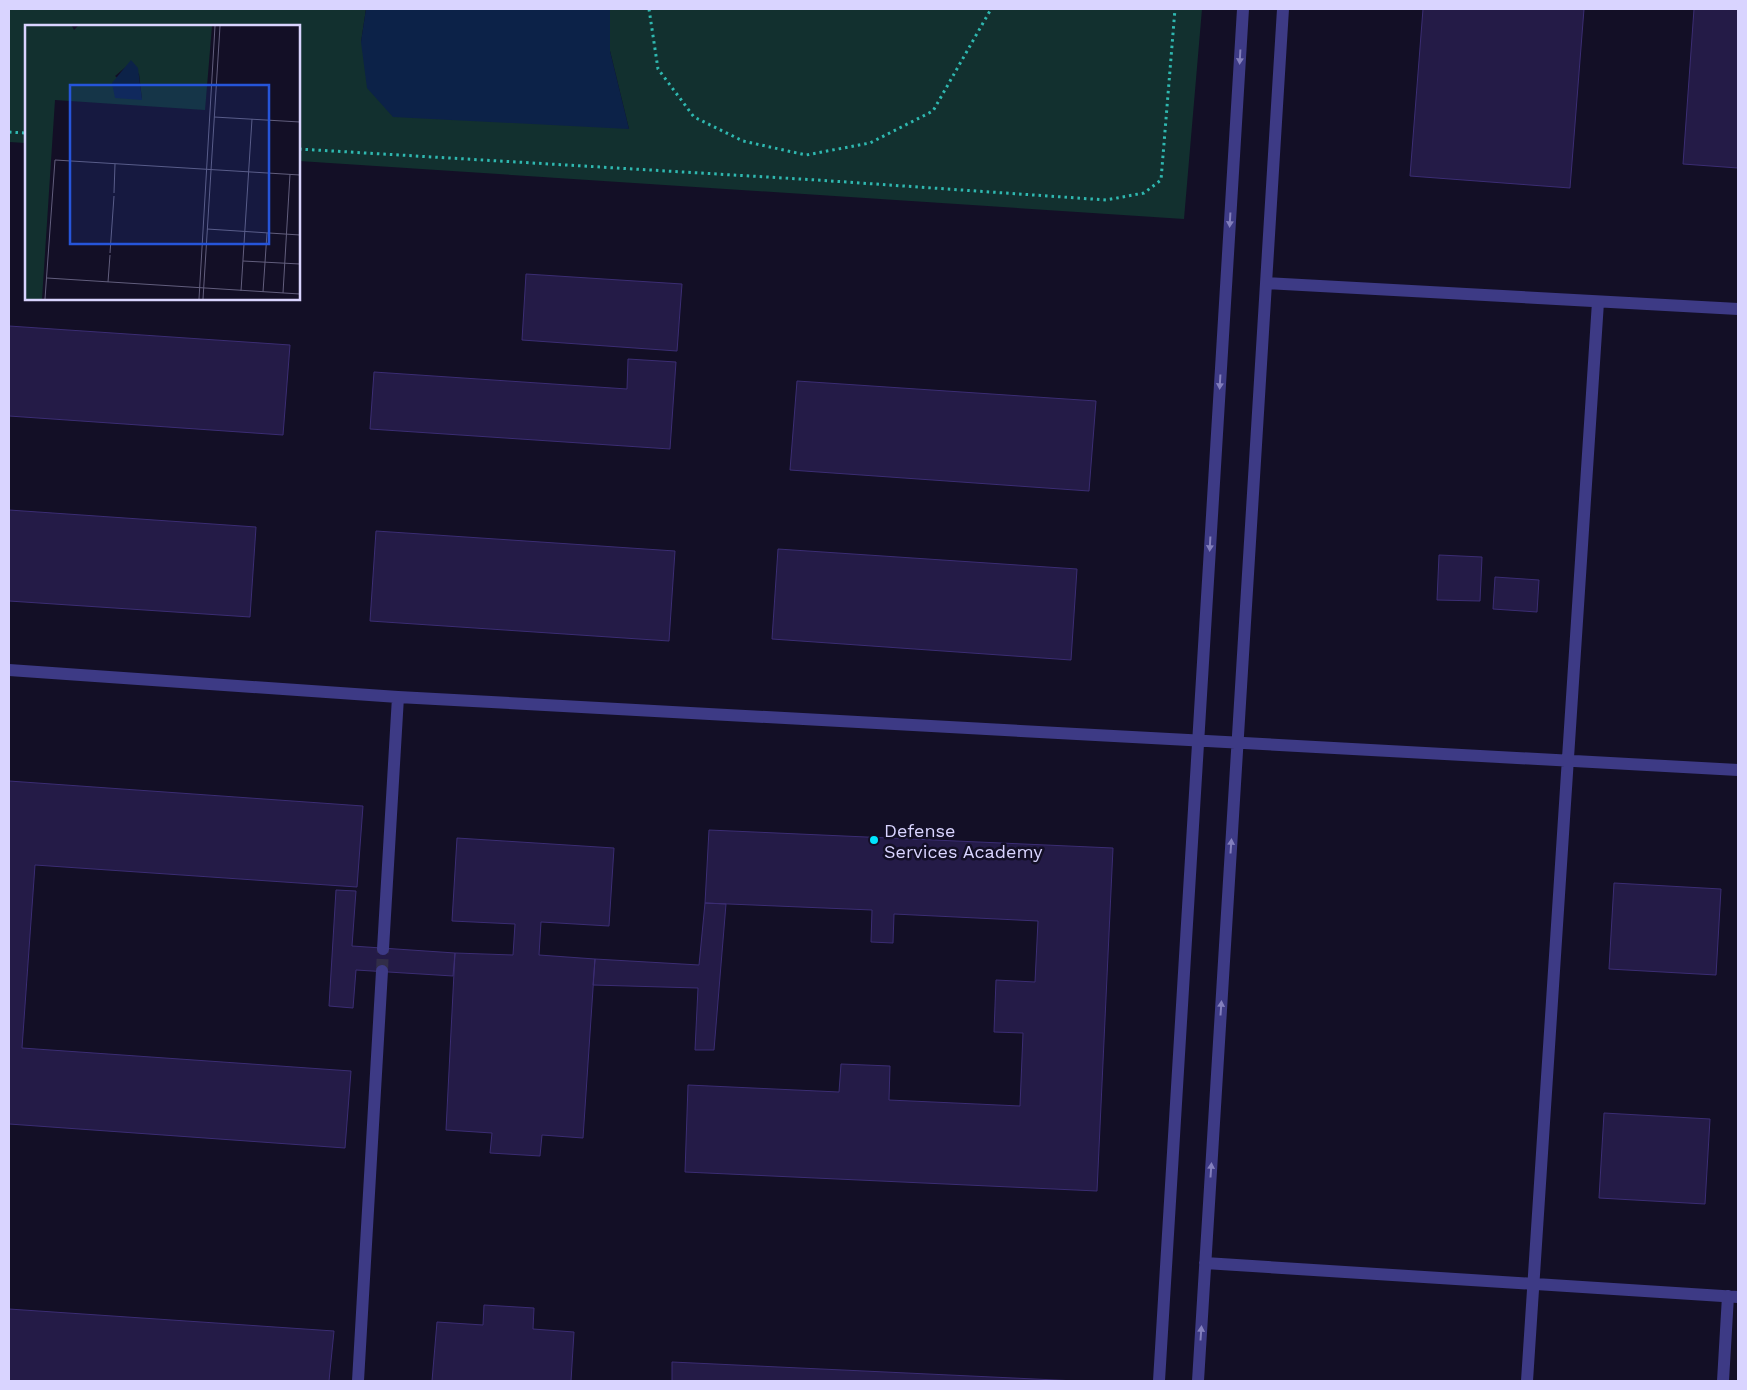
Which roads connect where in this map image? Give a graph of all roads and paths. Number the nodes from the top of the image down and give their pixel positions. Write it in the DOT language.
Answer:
graph roads {
  1 [pos="649,9"];
  2 [pos="991,9"];
  3 [pos="1175,9"];
  4 [pos="1243,9"];
  5 [pos="1283,9"];
  6 [pos="9,132"];
  7 [pos="25,133"];
  8 [pos="300,149"];
  9 [pos="1266,283"];
  10 [pos="1598,302"];
  11 [pos="1738,309"];
  12 [pos="9,670"];
  13 [pos="398,697"];
  14 [pos="1198,741"];
  15 [pos="1237,743"];
  16 [pos="1568,759"];
  17 [pos="1738,770"];
  18 [pos="383,949"];
  19 [pos="382,971"];
  20 [pos="1205,1263"];
  21 [pos="1534,1284"];
  22 [pos="1733,1297"];
  23 [pos="358,1381"];
  24 [pos="1159,1381"];
  25 [pos="1198,1381"];
  26 [pos="1527,1381"];
  27 [pos="1722,1381"];
  1 -- 2 [label="path"];
  3 -- 8 [label="path"];
  4 -- 14 [label="street, one-way"];
  5 -- 9 [label="street"];
  6 -- 7 [label="path"];
  9 -- 10 [label="street"];
  9 -- 15 [label="street"];
  10 -- 11 [label="street"];
  10 -- 16 [label="street"];
  12 -- 13 [label="street"];
  13 -- 14 [label="street"];
  13 -- 18 [label="street"];
  14 -- 15 [label="street"];
  14 -- 24 [label="street"];
  15 -- 16 [label="street"];
  20 -- 15 [label="street, one-way"];
  16 -- 17 [label="street"];
  16 -- 21 [label="street"];
  19 -- 23 [label="street"];
  20 -- 21 [label="street"];
  25 -- 20 [label="street, one-way"];
  21 -- 22 [label="street"];
  21 -- 26 [label="street"];
  22 -- 27 [label="street"];
}
